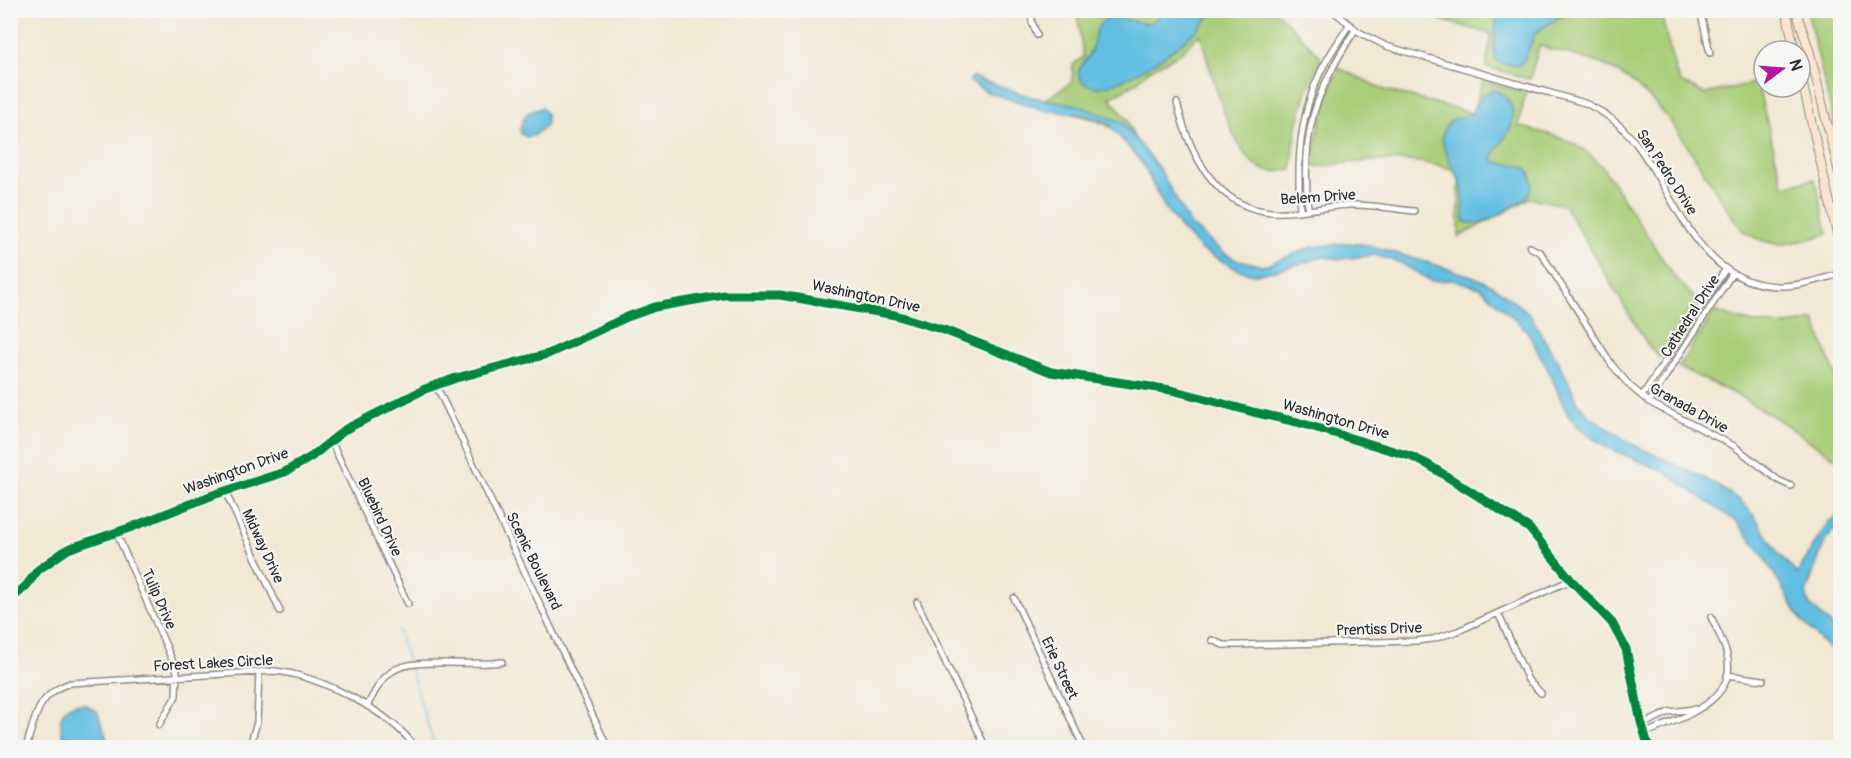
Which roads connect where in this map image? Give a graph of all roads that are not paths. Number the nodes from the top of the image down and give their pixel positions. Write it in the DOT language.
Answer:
graph roads {
  1 [pos="1031,10"];
  2 [pos="1332,10"];
  3 [pos="1700,10"];
  4 [pos="1786,10"];
  5 [pos="1796,10"];
  6 [pos="1349,25"];
  7 [pos="1355,30"];
  8 [pos="1037,35"];
  9 [pos="1792,39"];
  10 [pos="1710,52"];
  11 [pos="1806,99"];
  12 [pos="1177,103"];
  13 [pos="1840,177"];
  14 [pos="1308,209"];
  15 [pos="1300,210"];
  16 [pos="1414,211"];
  17 [pos="1530,247"];
  18 [pos="1840,247"];
  19 [pos="1725,270"];
  20 [pos="1732,274"];
  21 [pos="1840,274"];
  22 [pos="436,385"];
  23 [pos="1642,396"];
  24 [pos="1649,402"];
  25 [pos="331,441"];
  26 [pos="1791,486"];
  27 [pos="225,491"];
  28 [pos="116,532"];
  29 [pos="1571,580"];
  30 [pos="1014,598"];
  31 [pos="10,600"];
  32 [pos="917,602"];
  33 [pos="408,604"];
  34 [pos="280,611"];
  35 [pos="1498,613"];
  36 [pos="1711,617"];
  37 [pos="1212,640"];
  38 [pos="502,662"];
  39 [pos="259,672"];
  40 [pos="1727,675"];
  41 [pos="177,676"];
  42 [pos="1763,680"];
  43 [pos="1541,693"];
  44 [pos="367,706"];
  45 [pos="1700,709"];
  46 [pos="159,725"];
  47 [pos="1642,725"];
  48 [pos="1644,734"];
  49 [pos="250,742"];
  50 [pos="27,747"];
  51 [pos="416,747"];
  52 [pos="608,747"];
  53 [pos="986,747"];
  54 [pos="1084,747"];
  55 [pos="1649,747"];
  1 -- 8 [label="street"];
  2 -- 6 [label="street, San Pedro Drive"];
  3 -- 10 [label="street"];
  4 -- 9 [label="street"];
  5 -- 13 [label="street"];
  6 -- 7 [label="street, San Pedro Drive"];
  6 -- 15 [label="street"];
  7 -- 14 [label="street"];
  7 -- 19 [label="street, San Pedro Drive"];
  11 -- 18 [label="street"];
  12 -- 15 [label="street, Belem Drive"];
  14 -- 15 [label="street, Belem Drive"];
  14 -- 16 [label="street, Belem Drive"];
  17 -- 23 [label="street, Granada Drive"];
  19 -- 20 [label="street, San Pedro Drive"];
  19 -- 23 [label="street, Cathedral Drive"];
  20 -- 21 [label="street, San Pedro Drive"];
  20 -- 24 [label="street, Cathedral Drive"];
  22 -- 25 [label="street, Washington Drive"];
  22 -- 29 [label="street, Washington Drive"];
  22 -- 52 [label="street, Scenic Boulevard"];
  23 -- 24 [label="street, Granada Drive"];
  24 -- 26 [label="street, Granada Drive"];
  25 -- 27 [label="street, Washington Drive"];
  25 -- 33 [label="street, Bluebird Drive"];
  27 -- 28 [label="street, Washington Drive"];
  27 -- 34 [label="street, Midway Drive"];
  28 -- 31 [label="street, Washington Drive"];
  28 -- 41 [label="street, Tulip Drive"];
  29 -- 35 [label="street, Prentiss Drive"];
  29 -- 47 [label="street, Washington Drive"];
  30 -- 54 [label="street, Erie Street"];
  32 -- 53 [label="street"];
  35 -- 37 [label="street, Prentiss Drive"];
  35 -- 43 [label="street"];
  36 -- 40 [label="street"];
  38 -- 44 [label="street"];
  39 -- 41 [label="street, Forest Lakes Circle"];
  39 -- 44 [label="street, Forest Lakes Circle"];
  39 -- 49 [label="street"];
  40 -- 42 [label="street"];
  40 -- 45 [label="street"];
  41 -- 46 [label="street"];
  41 -- 50 [label="street, Forest Lakes Circle"];
  44 -- 51 [label="street, Forest Lakes Circle"];
  45 -- 47 [label="street"];
  45 -- 48 [label="street"];
  47 -- 48 [label="street, Washington Drive"];
  48 -- 55 [label="street, Washington Drive"];
}
